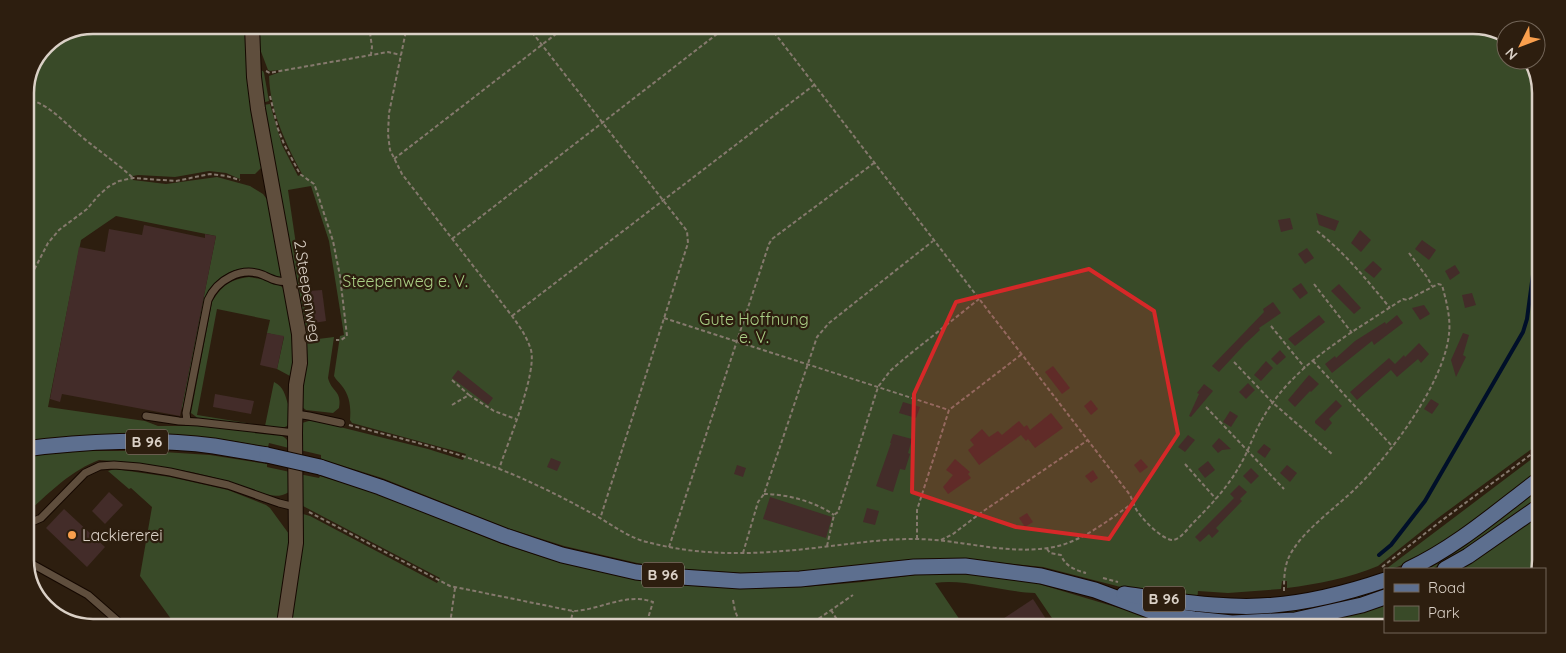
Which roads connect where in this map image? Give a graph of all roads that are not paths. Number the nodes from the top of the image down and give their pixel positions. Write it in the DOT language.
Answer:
graph roads {
  1 [pos="252,34"];
  2 [pos="289,281"];
  3 [pos="296,414"];
  4 [pos="146,416"];
  5 [pos="187,421"];
  6 [pos="341,423"];
  7 [pos="295,433"];
  8 [pos="34,448"];
  9 [pos="1532,486"];
  10 [pos="295,507"];
  11 [pos="1532,511"];
  12 [pos="34,521"];
  13 [pos="34,565"];
  14 [pos="1411,568"];
  15 [pos="1447,568"];
  16 [pos="1382,575"];
  17 [pos="1095,590"];
  18 [pos="1384,597"];
  19 [pos="115,619"];
  20 [pos="285,619"];
  21 [pos="1194,619"];
  22 [pos="1300,619"];
  1 -- 2 [label="street, 2.Steepenweg"];
  2 -- 3 [label="street, 2.Steepenweg"];
  2 -- 5 [label="lane"];
  3 -- 6 [label="lane"];
  3 -- 7 [label="street, 2.Steepenweg"];
  4 -- 5 [label="lane"];
  5 -- 7 [label="lane"];
  7 -- 10 [label="street, 2.Steepenweg"];
  8 -- 17 [label="main road, B 96, bridge"];
  9 -- 14 [label="main road"];
  10 -- 12 [label="lane"];
  10 -- 20 [label="street, 2.Steepenweg"];
  11 -- 15 [label="main road"];
  13 -- 19 [label="lane"];
  16 -- 17 [label="main road, B 96"];
  17 -- 21 [label="main road, B 96"];
  18 -- 22 [label="main road, B 96"];
}
